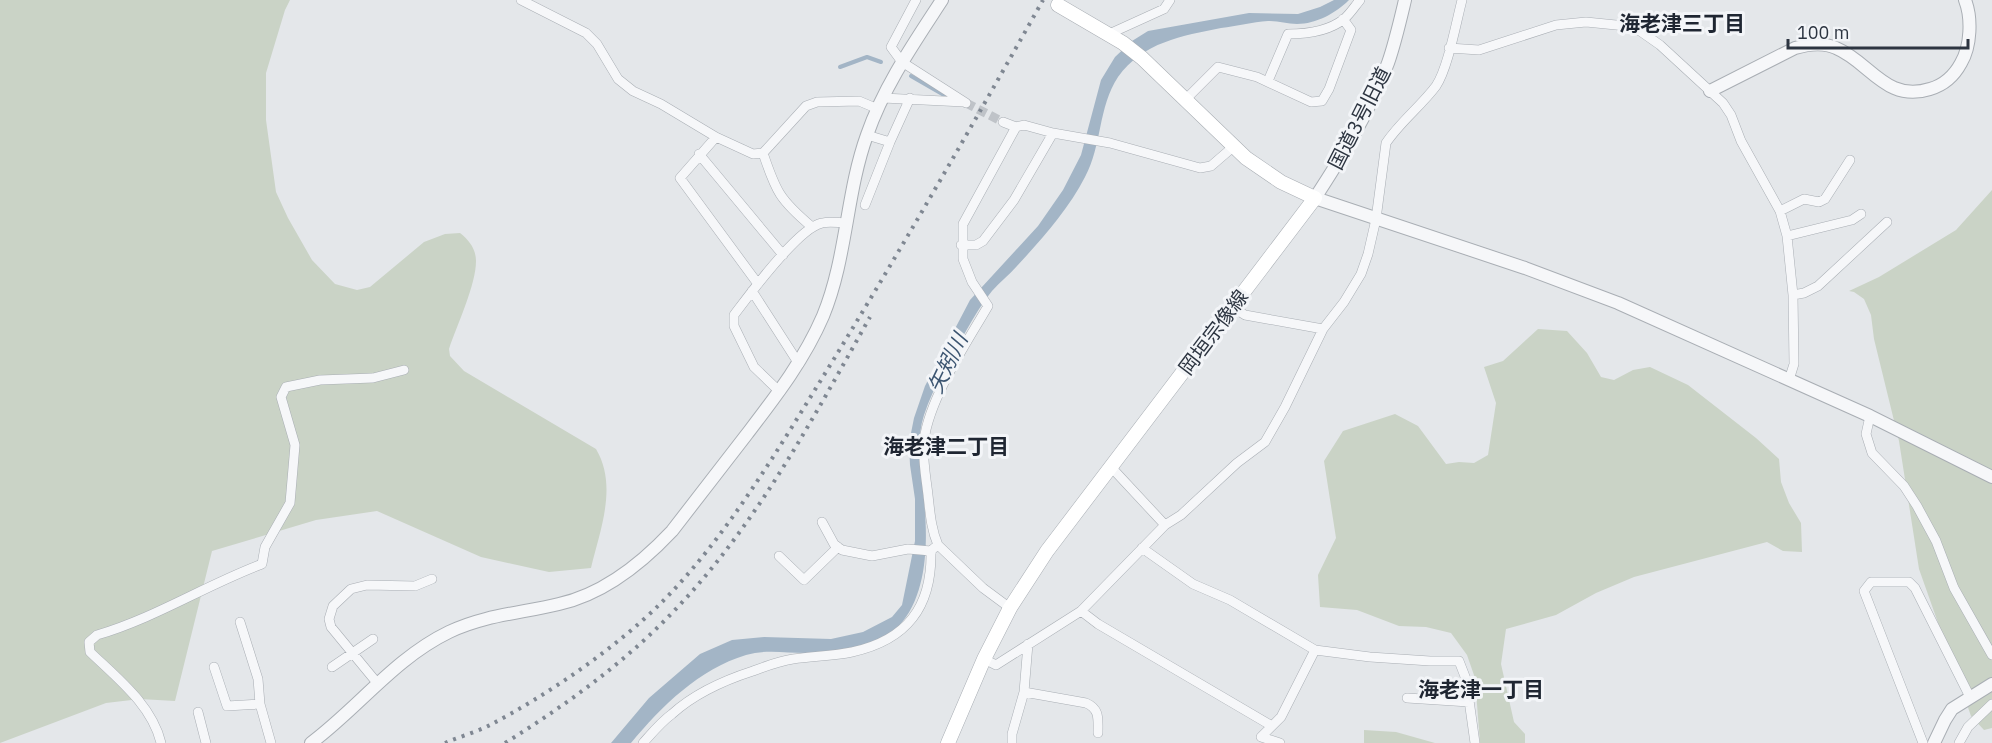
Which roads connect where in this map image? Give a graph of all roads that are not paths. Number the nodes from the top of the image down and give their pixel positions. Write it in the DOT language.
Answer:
graph roads {
  1 [pos="521,0"];
  2 [pos="916,0"];
  3 [pos="942,0"];
  4 [pos="1170,0"];
  5 [pos="1360,0"];
  6 [pos="1406,0"];
  7 [pos="1462,0"];
  8 [pos="1965,0"];
  9 [pos="1058,5"];
  10 [pos="1343,19"];
  11 [pos="1109,34"];
  12 [pos="1449,48"];
  13 [pos="902,62"];
  14 [pos="1268,81"];
  15 [pos="1710,92"];
  16 [pos="910,98"];
  17 [pos="1185,100"];
  18 [pos="881,103"];
  19 [pos="1003,122"];
  20 [pos="1016,127"];
  21 [pos="1053,133"];
  22 [pos="867,135"];
  23 [pos="716,137"];
  24 [pos="890,142"];
  25 [pos="1233,147"];
  26 [pos="763,153"];
  27 [pos="699,154"];
  28 [pos="1850,160"];
  29 [pos="1315,198"];
  30 [pos="866,204"];
  31 [pos="1780,211"];
  32 [pos="1861,214"];
  33 [pos="1376,219"];
  34 [pos="1887,222"];
  35 [pos="846,223"];
  36 [pos="812,227"];
  37 [pos="1787,236"];
  38 [pos="962,245"];
  39 [pos="783,255"];
  40 [pos="755,288"];
  41 [pos="1793,295"];
  42 [pos="1232,307"];
  43 [pos="1323,329"];
  44 [pos="799,364"];
  45 [pos="404,370"];
  46 [pos="1789,380"];
  47 [pos="780,392"];
  48 [pos="1870,416"];
  49 [pos="1111,467"];
  50 [pos="1992,477"];
  51 [pos="822,522"];
  52 [pos="1165,525"];
  53 [pos="838,547"];
  54 [pos="935,548"];
  55 [pos="1142,548"];
  56 [pos="779,556"];
  57 [pos="432,579"];
  58 [pos="1010,608"];
  59 [pos="1081,611"];
  60 [pos="240,622"];
  61 [pos="373,639"];
  62 [pos="1028,644"];
  63 [pos="1315,650"];
  64 [pos="352,654"];
  65 [pos="1992,656"];
  66 [pos="984,658"];
  67 [pos="214,667"];
  68 [pos="332,667"];
  69 [pos="378,684"];
  70 [pos="1992,684"];
  71 [pos="1024,692"];
  72 [pos="1971,697"];
  73 [pos="1407,698"];
  74 [pos="1469,702"];
  75 [pos="260,704"];
  76 [pos="1992,704"];
  77 [pos="198,712"];
  78 [pos="1272,726"];
  79 [pos="1098,733"];
  80 [pos="161,743"];
  81 [pos="206,743"];
  82 [pos="271,743"];
  83 [pos="311,743"];
  84 [pos="643,743"];
  85 [pos="948,743"];
  86 [pos="1012,743"];
  87 [pos="1280,743"];
  88 [pos="1475,743"];
  89 [pos="1923,743"];
  90 [pos="1934,743"];
  91 [pos="1959,743"];
  1 -- 23 [label="street"];
  2 -- 13 [label="street"];
  3 -- 13 [label="street"];
  4 -- 11 [label="street"];
  5 -- 10 [label="street"];
  6 -- 29 [label="street, 国道3号旧道"];
  7 -- 12 [label="street"];
  8 -- 15 [label="street"];
  9 -- 11 [label="main road"];
  10 -- 14 [label="street"];
  10 -- 14 [label="street"];
  11 -- 17 [label="main road"];
  12 -- 15 [label="street"];
  12 -- 33 [label="street"];
  13 -- 16 [label="street"];
  13 -- 18 [label="street"];
  14 -- 17 [label="street"];
  15 -- 31 [label="street"];
  16 -- 18 [label="street"];
  16 -- 24 [label="street"];
  17 -- 25 [label="main road"];
  18 -- 22 [label="street"];
  18 -- 26 [label="street"];
  19 -- 20 [label="street"];
  20 -- 21 [label="street"];
  20 -- 38 [label="street"];
  21 -- 25 [label="street"];
  21 -- 38 [label="street"];
  22 -- 24 [label="street"];
  22 -- 35 [label="street"];
  23 -- 26 [label="street"];
  23 -- 27 [label="street"];
  24 -- 30 [label="street"];
  25 -- 29 [label="main road"];
  26 -- 36 [label="street"];
  27 -- 39 [label="street"];
  27 -- 40 [label="street"];
  28 -- 31 [label="street"];
  29 -- 33 [label="street"];
  29 -- 42 [label="main road, 岡垣宗像線"];
  31 -- 37 [label="street"];
  32 -- 37 [label="street"];
  33 -- 43 [label="street"];
  33 -- 46 [label="street"];
  34 -- 41 [label="street"];
  35 -- 36 [label="street"];
  35 -- 44 [label="street"];
  36 -- 39 [label="street"];
  37 -- 41 [label="street"];
  38 -- 54 [label="street"];
  39 -- 40 [label="street"];
  40 -- 44 [label="street"];
  40 -- 47 [label="street"];
  41 -- 46 [label="street"];
  42 -- 43 [label="street"];
  42 -- 49 [label="main road, 岡垣宗像線"];
  43 -- 52 [label="street"];
  44 -- 47 [label="street"];
  45 -- 80 [label="street"];
  46 -- 48 [label="street"];
  47 -- 69 [label="street"];
  48 -- 50 [label="street"];
  48 -- 65 [label="street"];
  49 -- 52 [label="street"];
  49 -- 58 [label="main road, 岡垣宗像線"];
  51 -- 53 [label="street"];
  52 -- 55 [label="street"];
  53 -- 54 [label="street"];
  53 -- 56 [label="street"];
  54 -- 58 [label="street"];
  54 -- 84 [label="street"];
  55 -- 59 [label="street"];
  55 -- 63 [label="street"];
  57 -- 64 [label="street"];
  58 -- 66 [label="main road, 岡垣宗像線"];
  59 -- 62 [label="street"];
  59 -- 78 [label="street"];
  60 -- 75 [label="street"];
  61 -- 64 [label="street"];
  62 -- 66 [label="street"];
  62 -- 71 [label="street"];
  63 -- 74 [label="street"];
  63 -- 78 [label="street"];
  64 -- 68 [label="street"];
  64 -- 69 [label="street"];
  66 -- 85 [label="main road, 岡垣宗像線"];
  67 -- 75 [label="street"];
  69 -- 83 [label="street"];
  70 -- 72 [label="street"];
  71 -- 79 [label="street"];
  71 -- 86 [label="street"];
  72 -- 89 [label="street"];
  72 -- 90 [label="street"];
  73 -- 74 [label="street"];
  74 -- 88 [label="street"];
  75 -- 82 [label="street"];
  76 -- 91 [label="street"];
  77 -- 81 [label="street"];
  78 -- 87 [label="street"];
}
